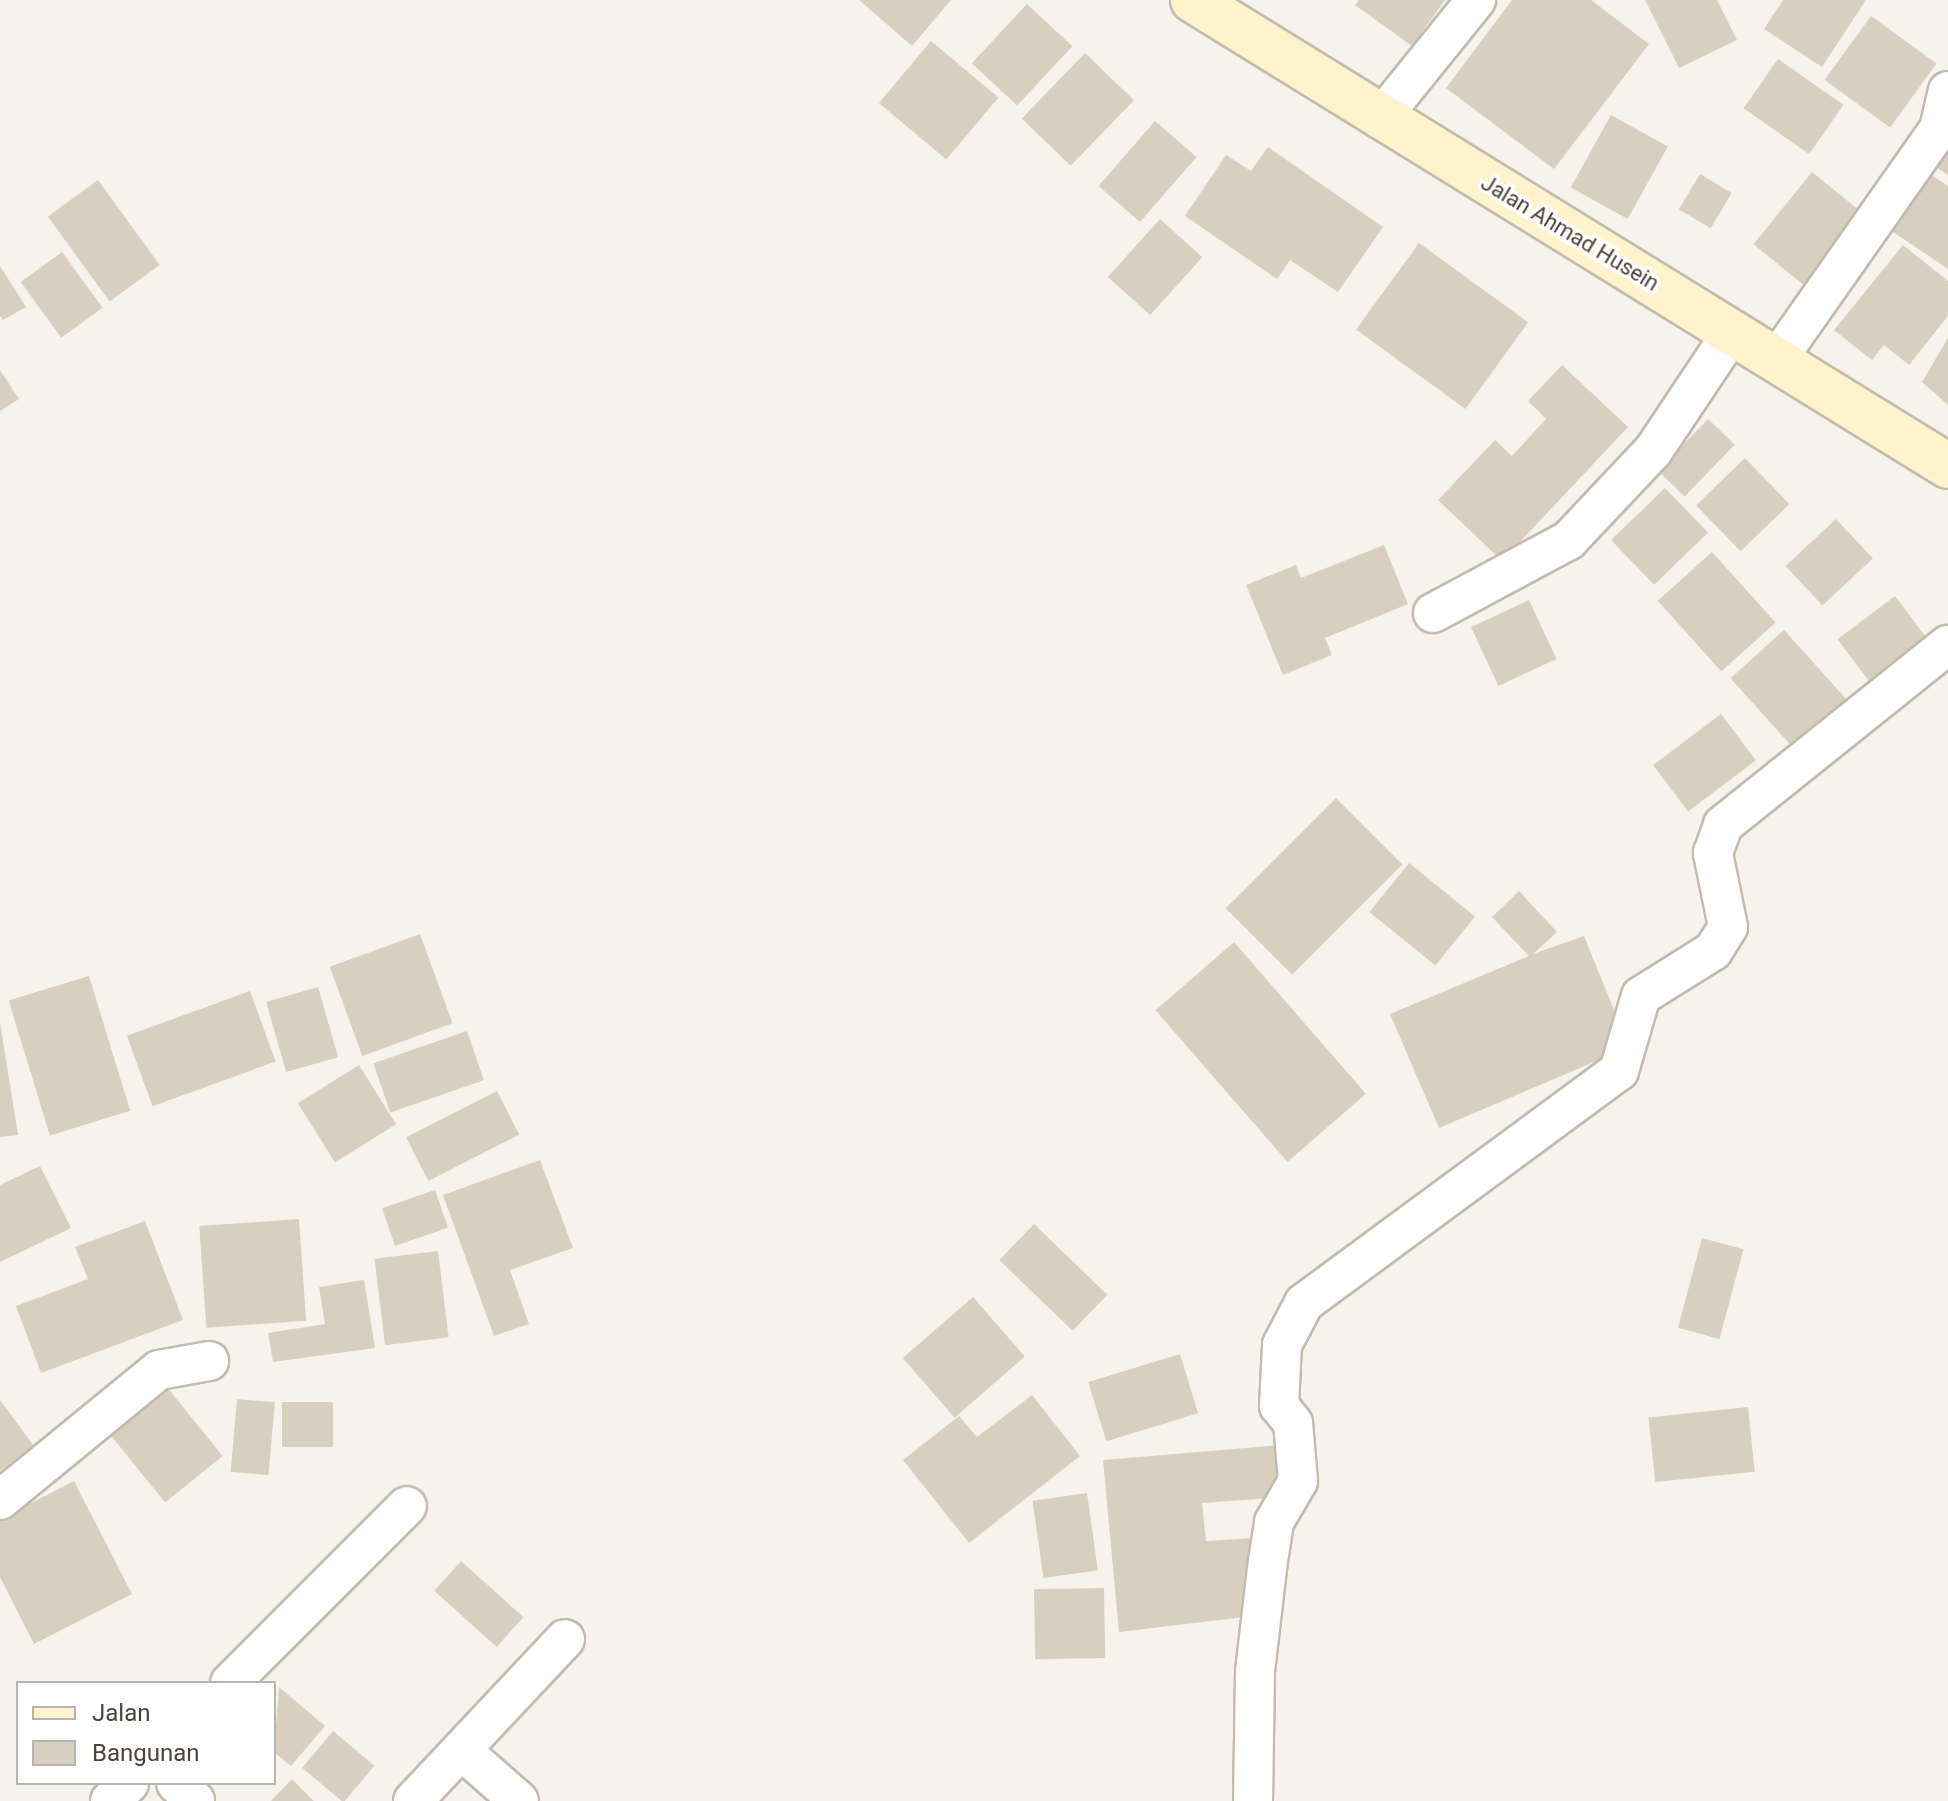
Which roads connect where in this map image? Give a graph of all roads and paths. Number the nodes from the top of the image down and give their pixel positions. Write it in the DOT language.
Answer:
graph roads {
  1 [pos="1193,0"];
  2 [pos="1476,0"];
  3 [pos="1948,91"];
  4 [pos="1380,119"];
  5 [pos="1733,331"];
  6 [pos="1778,358"];
  7 [pos="1948,466"];
  8 [pos="1433,613"];
  9 [pos="1948,645"];
  10 [pos="209,1361"];
  11 [pos="0,1500"];
  12 [pos="407,1506"];
  13 [pos="565,1639"];
  14 [pos="232,1681"];
  15 [pos="461,1750"];
  16 [pos="127,1785"];
  17 [pos="178,1785"];
  18 [pos="110,1801"];
  19 [pos="195,1801"];
  20 [pos="413,1801"];
  21 [pos="519,1801"];
  22 [pos="1253,1801"];
  1 -- 4 [label="main road, Jalan Ahmad Husein"];
  2 -- 4 [label="street"];
  3 -- 6 [label="street"];
  4 -- 5 [label="main road, Jalan Ahmad Husein"];
  5 -- 6 [label="main road, Jalan Ahmad Husein"];
  5 -- 8 [label="street"];
  6 -- 7 [label="main road, Jalan Ahmad Husein"];
  9 -- 22 [label="street"];
  10 -- 11 [label="street"];
  12 -- 14 [label="street"];
  13 -- 15 [label="street"];
  15 -- 20 [label="street"];
  15 -- 21 [label="street"];
  16 -- 18 [label="street"];
  17 -- 19 [label="street"];
}
